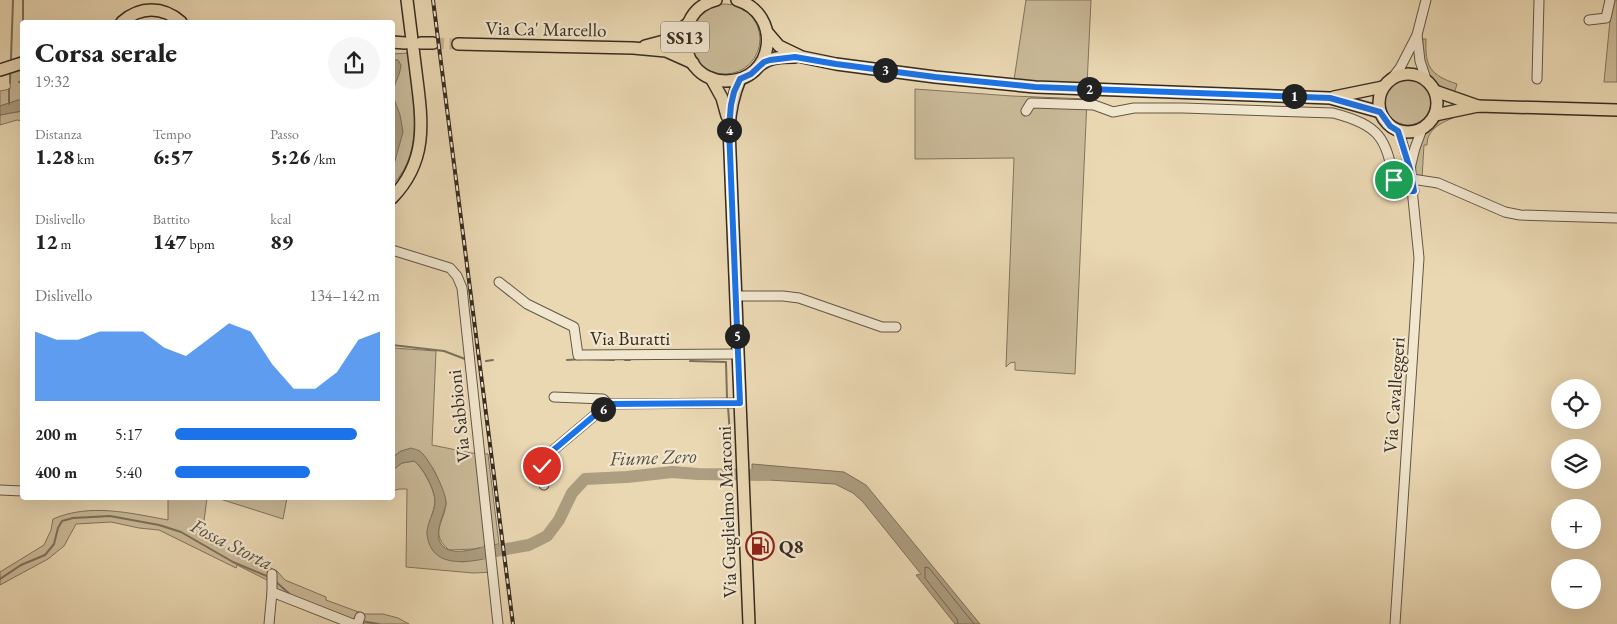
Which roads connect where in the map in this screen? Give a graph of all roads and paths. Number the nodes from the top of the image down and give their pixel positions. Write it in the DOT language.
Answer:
graph roads {
  1 [pos="407,0"];
  2 [pos="738,0"];
  3 [pos="1426,0"];
  4 [pos="1539,0"];
  5 [pos="1610,0"];
  6 [pos="711,1"];
  7 [pos="125,20"];
  8 [pos="178,20"];
  9 [pos="1589,20"];
  10 [pos="689,24"];
  11 [pos="767,32"];
  12 [pos="1417,35"];
  13 [pos="395,42"];
  14 [pos="405,42"];
  15 [pos="421,43"];
  16 [pos="433,43"];
  17 [pos="458,44"];
  18 [pos="633,48"];
  19 [pos="802,57"];
  20 [pos="693,63"];
  21 [pos="20,64"];
  22 [pos="758,67"];
  23 [pos="0,70"];
  24 [pos="1393,77"];
  25 [pos="711,78"];
  26 [pos="740,79"];
  27 [pos="1426,79"];
  28 [pos="1537,79"];
  29 [pos="1383,87"];
  30 [pos="1435,91"];
  31 [pos="1330,98"];
  32 [pos="1478,106"];
  33 [pos="1617,110"];
  34 [pos="1026,111"];
  35 [pos="1380,112"];
  36 [pos="1435,115"];
  37 [pos="729,128"];
  38 [pos="1422,129"];
  39 [pos="1398,131"];
  40 [pos="1410,169"];
  41 [pos="1412,179"];
  42 [pos="1414,191"];
  43 [pos="395,195"];
  44 [pos="1617,218"];
  45 [pos="395,251"];
  46 [pos="499,282"];
  47 [pos="736,296"];
  48 [pos="896,327"];
  49 [pos="738,354"];
  50 [pos="554,397"];
  51 [pos="740,403"];
  52 [pos="608,404"];
  53 [pos="544,485"];
  54 [pos="0,490"];
  55 [pos="20,491"];
  56 [pos="359,620"];
  57 [pos="269,624"];
  58 [pos="498,624"];
  59 [pos="749,624"];
  60 [pos="1395,624"];
  1 -- 43 [label="main road"];
  2 -- 11 [label="main road"];
  3 -- 12 [label="street"];
  4 -- 28 [label="street"];
  5 -- 9 [label="street"];
  6 -- 10 [label="main road, SS13"];
  7 -- 8 [label="main road"];
  10 -- 18 [label="main road"];
  10 -- 20 [label="main road, SS13"];
  11 -- 19 [label="main road"];
  11 -- 22 [label="main road"];
  12 -- 24 [label="street"];
  12 -- 27 [label="street"];
  13 -- 14 [label="main road"];
  15 -- 16 [label="main road"];
  17 -- 18 [label="main road, Via Ca' Marcello"];
  18 -- 20 [label="main road"];
  19 -- 22 [label="main road"];
  19 -- 31 [label="main road"];
  20 -- 25 [label="main road, Via Guglielmo Marconi / SS13"];
  21 -- 23 [label="main road"];
  22 -- 26 [label="main road"];
  24 -- 27 [label="main road"];
  24 -- 29 [label="main road"];
  25 -- 26 [label="main road, SS13"];
  25 -- 37 [label="main road, Via Guglielmo Marconi / SS13"];
  26 -- 37 [label="main road, Via Guglielmo Marconi / SS13"];
  27 -- 30 [label="main road"];
  29 -- 31 [label="main road"];
  29 -- 35 [label="main road"];
  30 -- 32 [label="main road"];
  30 -- 36 [label="main road"];
  31 -- 35 [label="main road"];
  32 -- 33 [label="main road"];
  32 -- 36 [label="main road"];
  34 -- 42 [label="street"];
  35 -- 39 [label="main road"];
  36 -- 38 [label="main road"];
  37 -- 47 [label="main road, Via Guglielmo Marconi / SS13"];
  38 -- 39 [label="main road"];
  38 -- 40 [label="street"];
  39 -- 40 [label="street, Via Cavalleggeri"];
  40 -- 41 [label="street, Via Cavalleggeri"];
  41 -- 42 [label="street, Via Cavalleggeri"];
  41 -- 44 [label="street"];
  42 -- 60 [label="street, Via Cavalleggeri"];
  45 -- 58 [label="street, Via Sabbioni"];
  46 -- 49 [label="street, Via Buratti"];
  47 -- 48 [label="street"];
  47 -- 49 [label="main road, Via Guglielmo Marconi / SS13"];
  49 -- 51 [label="main road, Via Guglielmo Marconi / SS13"];
  50 -- 52 [label="street"];
  51 -- 52 [label="street"];
  51 -- 59 [label="main road, Via Guglielmo Marconi / SS13"];
  52 -- 53 [label="street"];
  54 -- 55 [label="street"];
  56 -- 57 [label="street"];
}
